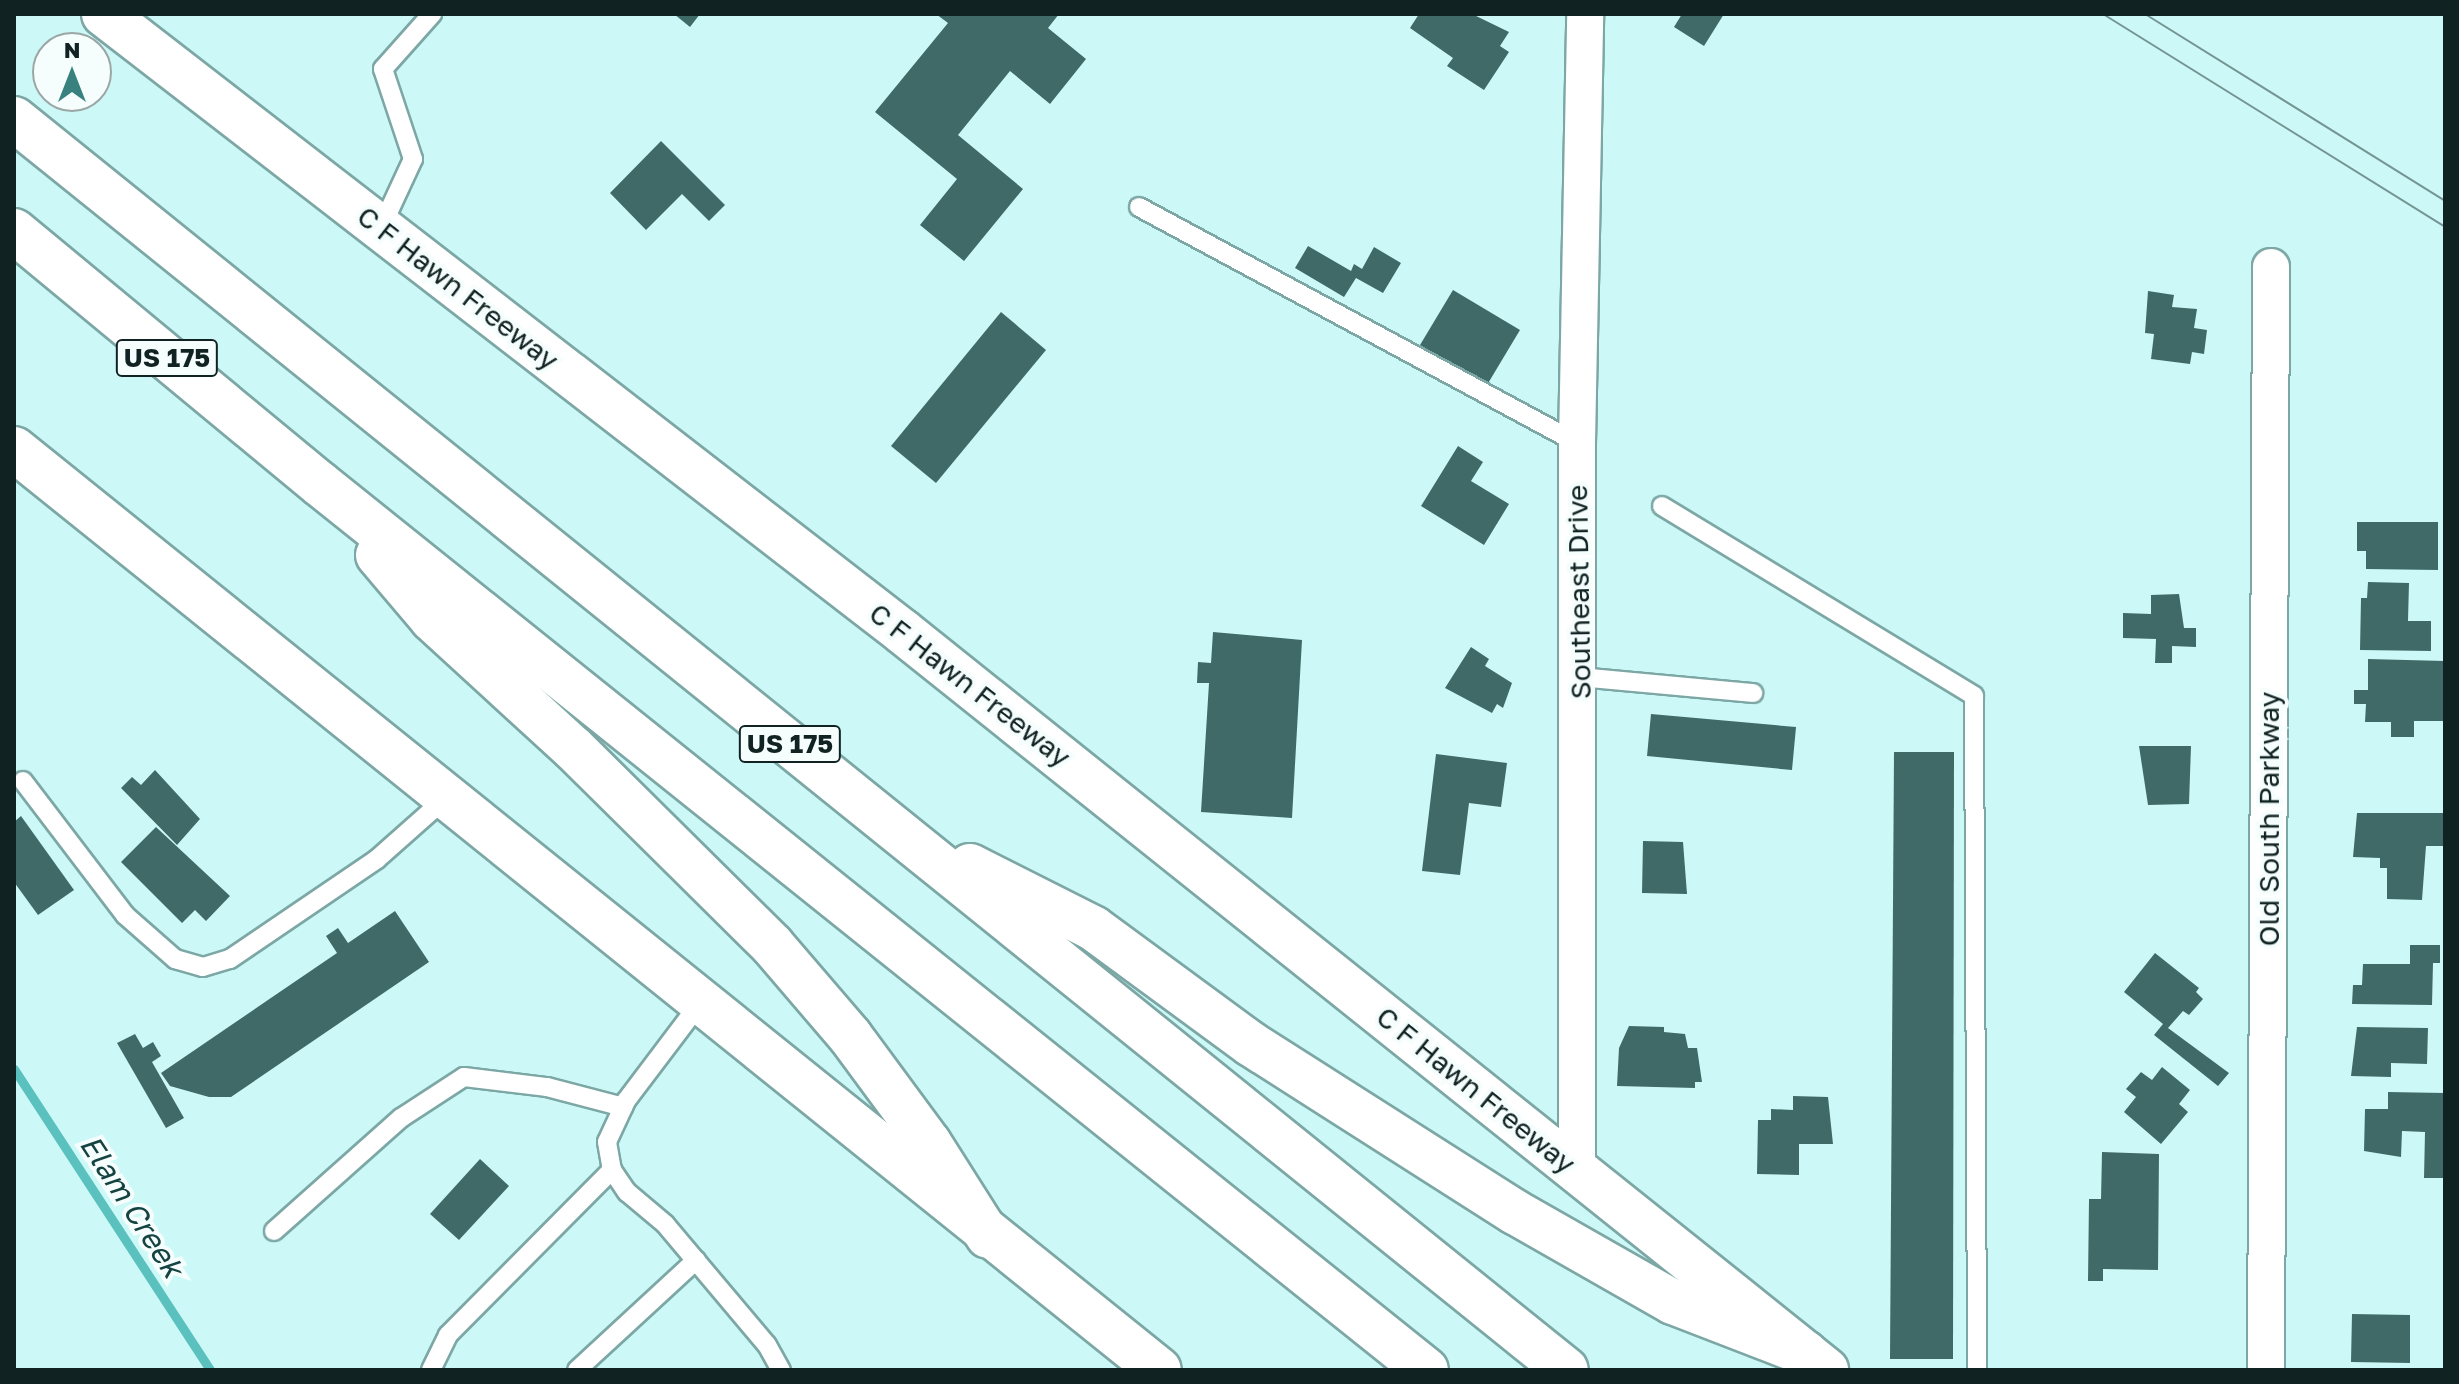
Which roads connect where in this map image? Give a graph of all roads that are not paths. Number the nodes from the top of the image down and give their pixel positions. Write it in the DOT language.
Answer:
graph roads {
  1 [pos="104,14"];
  2 [pos="432,14"];
  3 [pos="1585,14"];
  4 [pos="14,119"];
  5 [pos="1139,207"];
  6 [pos="381,228"];
  7 [pos="14,231"];
  8 [pos="2271,267"];
  9 [pos="1577,443"];
  10 [pos="14,449"];
  11 [pos="320,484"];
  12 [pos="1662,506"];
  13 [pos="1580,677"];
  14 [pos="1753,693"];
  15 [pos="23,781"];
  16 [pos="446,798"];
  17 [pos="895,829"];
  18 [pos="700,1003"];
  19 [pos="623,1107"];
  20 [pos="612,1170"];
  21 [pos="1577,1171"];
  22 [pos="274,1231"];
  23 [pos="988,1236"];
  24 [pos="696,1260"];
  25 [pos="1815,1362"];
  26 [pos="431,1370"];
  27 [pos="577,1370"];
  28 [pos="781,1370"];
  29 [pos="1159,1370"];
  30 [pos="1426,1370"];
  31 [pos="1566,1370"];
  32 [pos="1977,1370"];
  33 [pos="2266,1370"];
  1 -- 6 [label="main road, C F Hawn Freeway"];
  2 -- 6 [label="lane"];
  3 -- 9 [label="street, Southeast Drive"];
  4 -- 17 [label="main road, US 175"];
  5 -- 9 [label="lane"];
  6 -- 21 [label="main road, C F Hawn Freeway"];
  7 -- 11 [label="main road, US 175"];
  8 -- 33 [label="street, Old South Parkway"];
  9 -- 13 [label="street, Southeast Drive"];
  10 -- 16 [label="main road"];
  11 -- 23 [label="main road"];
  11 -- 30 [label="main road, US 175"];
  12 -- 32 [label="lane"];
  13 -- 14 [label="lane"];
  13 -- 21 [label="street, Southeast Drive"];
  15 -- 16 [label="lane"];
  16 -- 18 [label="main road"];
  17 -- 25 [label="main road"];
  17 -- 31 [label="main road, US 175"];
  18 -- 19 [label="lane"];
  18 -- 23 [label="main road"];
  19 -- 20 [label="lane"];
  19 -- 22 [label="lane"];
  20 -- 24 [label="lane"];
  20 -- 26 [label="lane"];
  21 -- 25 [label="main road, C F Hawn Freeway"];
  23 -- 29 [label="main road"];
  24 -- 27 [label="lane"];
  24 -- 28 [label="lane"];
}
